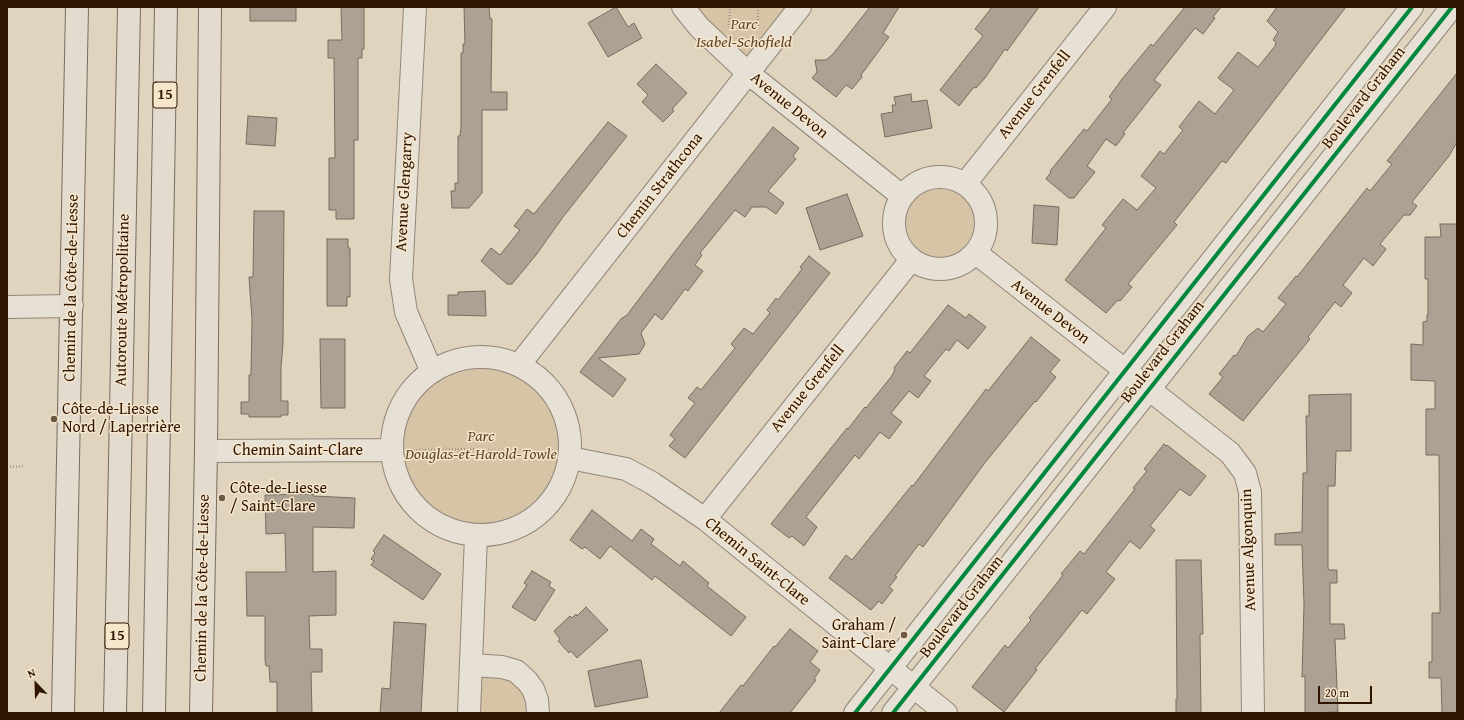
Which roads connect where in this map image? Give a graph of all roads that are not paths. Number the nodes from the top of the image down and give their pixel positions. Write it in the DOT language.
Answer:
graph roads {
  1 [pos="77,7"];
  2 [pos="120,7"];
  3 [pos="128,7"];
  4 [pos="166,7"];
  5 [pos="210,7"];
  6 [pos="415,7"];
  7 [pos="683,7"];
  8 [pos="800,7"];
  9 [pos="1104,7"];
  10 [pos="1412,7"];
  11 [pos="1452,7"];
  12 [pos="128,44"];
  13 [pos="748,73"];
  14 [pos="965,184"];
  15 [pos="902,196"];
  16 [pos="976,253"];
  17 [pos="911,260"];
  18 [pos="72,306"];
  19 [pos="7,307"];
  20 [pos="519,365"];
  21 [pos="1124,371"];
  22 [pos="432,372"];
  23 [pos="1148,390"];
  24 [pos="391,450"];
  25 [pos="206,451"];
  26 [pos="570,458"];
  27 [pos="705,519"];
  28 [pos="476,536"];
  29 [pos="472,665"];
  30 [pos="890,668"];
  31 [pos="914,687"];
  32 [pos="63,713"];
  33 [pos="115,713"];
  34 [pos="154,713"];
  35 [pos="201,713"];
  36 [pos="469,713"];
  37 [pos="538,713"];
  38 [pos="855,713"];
  39 [pos="893,713"];
  40 [pos="946,713"];
  41 [pos="1253,713"];
  1 -- 18 [label="main road, Chemin de la Côte-de-Liesse"];
  2 -- 12 [label="main road"];
  3 -- 12 [label="main road, Autoroute Métropolitaine / 15"];
  4 -- 34 [label="main road, 15"];
  5 -- 25 [label="main road, Chemin de la Côte-de-Liesse"];
  6 -- 22 [label="street, Avenue Glengarry"];
  7 -- 13 [label="street, Avenue Devon"];
  8 -- 13 [label="street, Chemin Strathcona"];
  9 -- 14 [label="street, Avenue Grenfell"];
  10 -- 21 [label="street, Boulevard Graham"];
  11 -- 23 [label="street, Boulevard Graham"];
  12 -- 33 [label="main road, Autoroute Métropolitaine / 15"];
  13 -- 15 [label="street, Avenue Devon"];
  13 -- 20 [label="street, Chemin Strathcona"];
  14 -- 15 [label="street"];
  14 -- 16 [label="street"];
  15 -- 17 [label="street"];
  16 -- 17 [label="street"];
  16 -- 21 [label="street, Avenue Devon"];
  17 -- 27 [label="street, Avenue Grenfell"];
  18 -- 19 [label="street"];
  18 -- 32 [label="main road, Chemin de la Côte-de-Liesse"];
  20 -- 22 [label="street"];
  20 -- 26 [label="street"];
  21 -- 23 [label="street, Avenue Algonquin"];
  21 -- 30 [label="street, Boulevard Graham"];
  22 -- 24 [label="street"];
  23 -- 31 [label="street, Boulevard Graham"];
  23 -- 41 [label="street, Avenue Algonquin"];
  24 -- 25 [label="street, Chemin Saint-Clare"];
  24 -- 28 [label="street"];
  25 -- 35 [label="main road, Chemin de la Côte-de-Liesse"];
  26 -- 27 [label="street, Chemin Saint-Clare"];
  26 -- 28 [label="street"];
  27 -- 30 [label="street, Chemin Saint-Clare"];
  28 -- 29 [label="street"];
  29 -- 36 [label="street"];
  29 -- 37 [label="street"];
  30 -- 31 [label="street, Chemin Saint-Clare"];
  30 -- 38 [label="street, Boulevard Graham"];
  31 -- 39 [label="street, Boulevard Graham"];
  31 -- 40 [label="street, Chemin Saint-Clare"];
}
